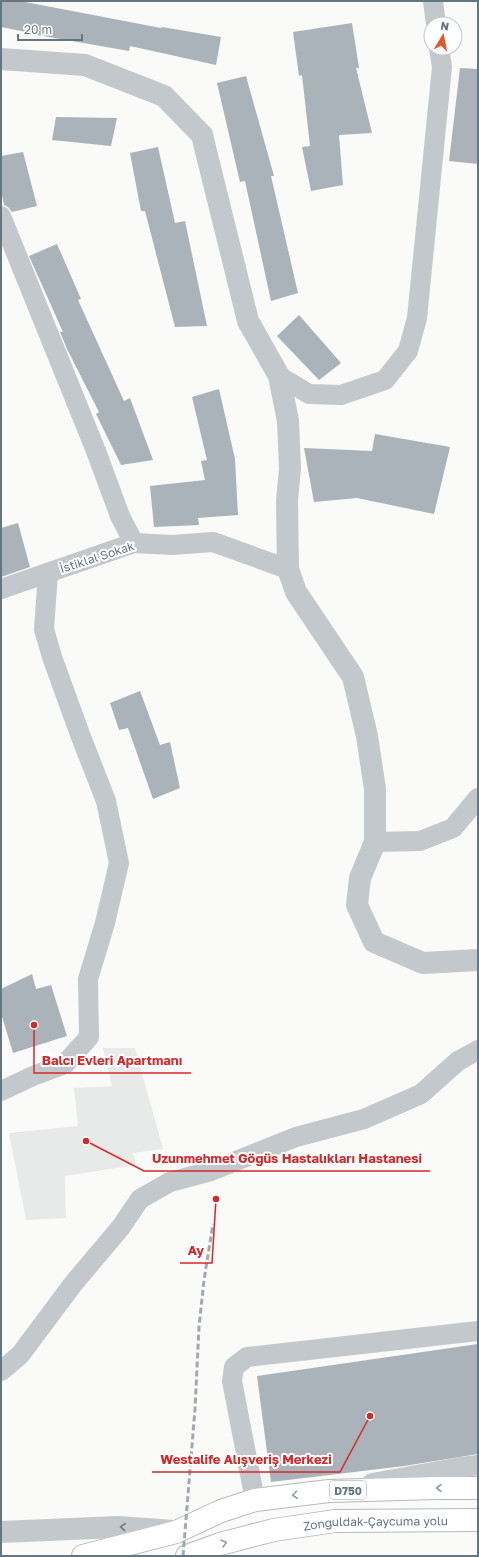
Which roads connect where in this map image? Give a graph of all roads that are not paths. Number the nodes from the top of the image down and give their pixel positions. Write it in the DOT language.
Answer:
graph roads {
  1 [pos="433,1"];
  2 [pos="435,16"];
  3 [pos="440,56"];
  4 [pos="1,59"];
  5 [pos="1,216"];
  6 [pos="279,376"];
  7 [pos="134,543"];
  8 [pos="288,569"];
  9 [pos="48,573"];
  10 [pos="1,589"];
  11 [pos="478,798"];
  12 [pos="376,842"];
  13 [pos="478,960"];
  14 [pos="478,1050"];
  15 [pos="1,1091"];
  16 [pos="478,1331"];
  17 [pos="1,1371"];
  18 [pos="478,1465"];
  19 [pos="478,1488"];
  20 [pos="328,1491"];
  21 [pos="255,1500"];
  22 [pos="478,1520"];
  23 [pos="1,1532"];
  24 [pos="176,1532"];
  25 [pos="83,1556"];
  26 [pos="187,1556"];
  1 -- 2 [label="street"];
  3 -- 6 [label="street"];
  4 -- 6 [label="street"];
  5 -- 7 [label="street"];
  6 -- 8 [label="street"];
  7 -- 8 [label="street, İstiklal Sokak"];
  7 -- 9 [label="street, İstiklal Sokak"];
  8 -- 12 [label="street"];
  9 -- 10 [label="street, İstiklal Sokak"];
  9 -- 15 [label="street"];
  11 -- 12 [label="street"];
  12 -- 13 [label="street"];
  14 -- 17 [label="street"];
  16 -- 21 [label="street"];
  18 -- 20 [label="street"];
  19 -- 20 [label="highway, D750, one-way"];
  20 -- 21 [label="highway, D750, one-way"];
  21 -- 24 [label="highway, D750"];
  26 -- 22 [label="highway, Zonguldak-Çaycuma yolu, one-way"];
  24 -- 23 [label="street, one-way"];
  24 -- 25 [label="highway, D750"];
}
